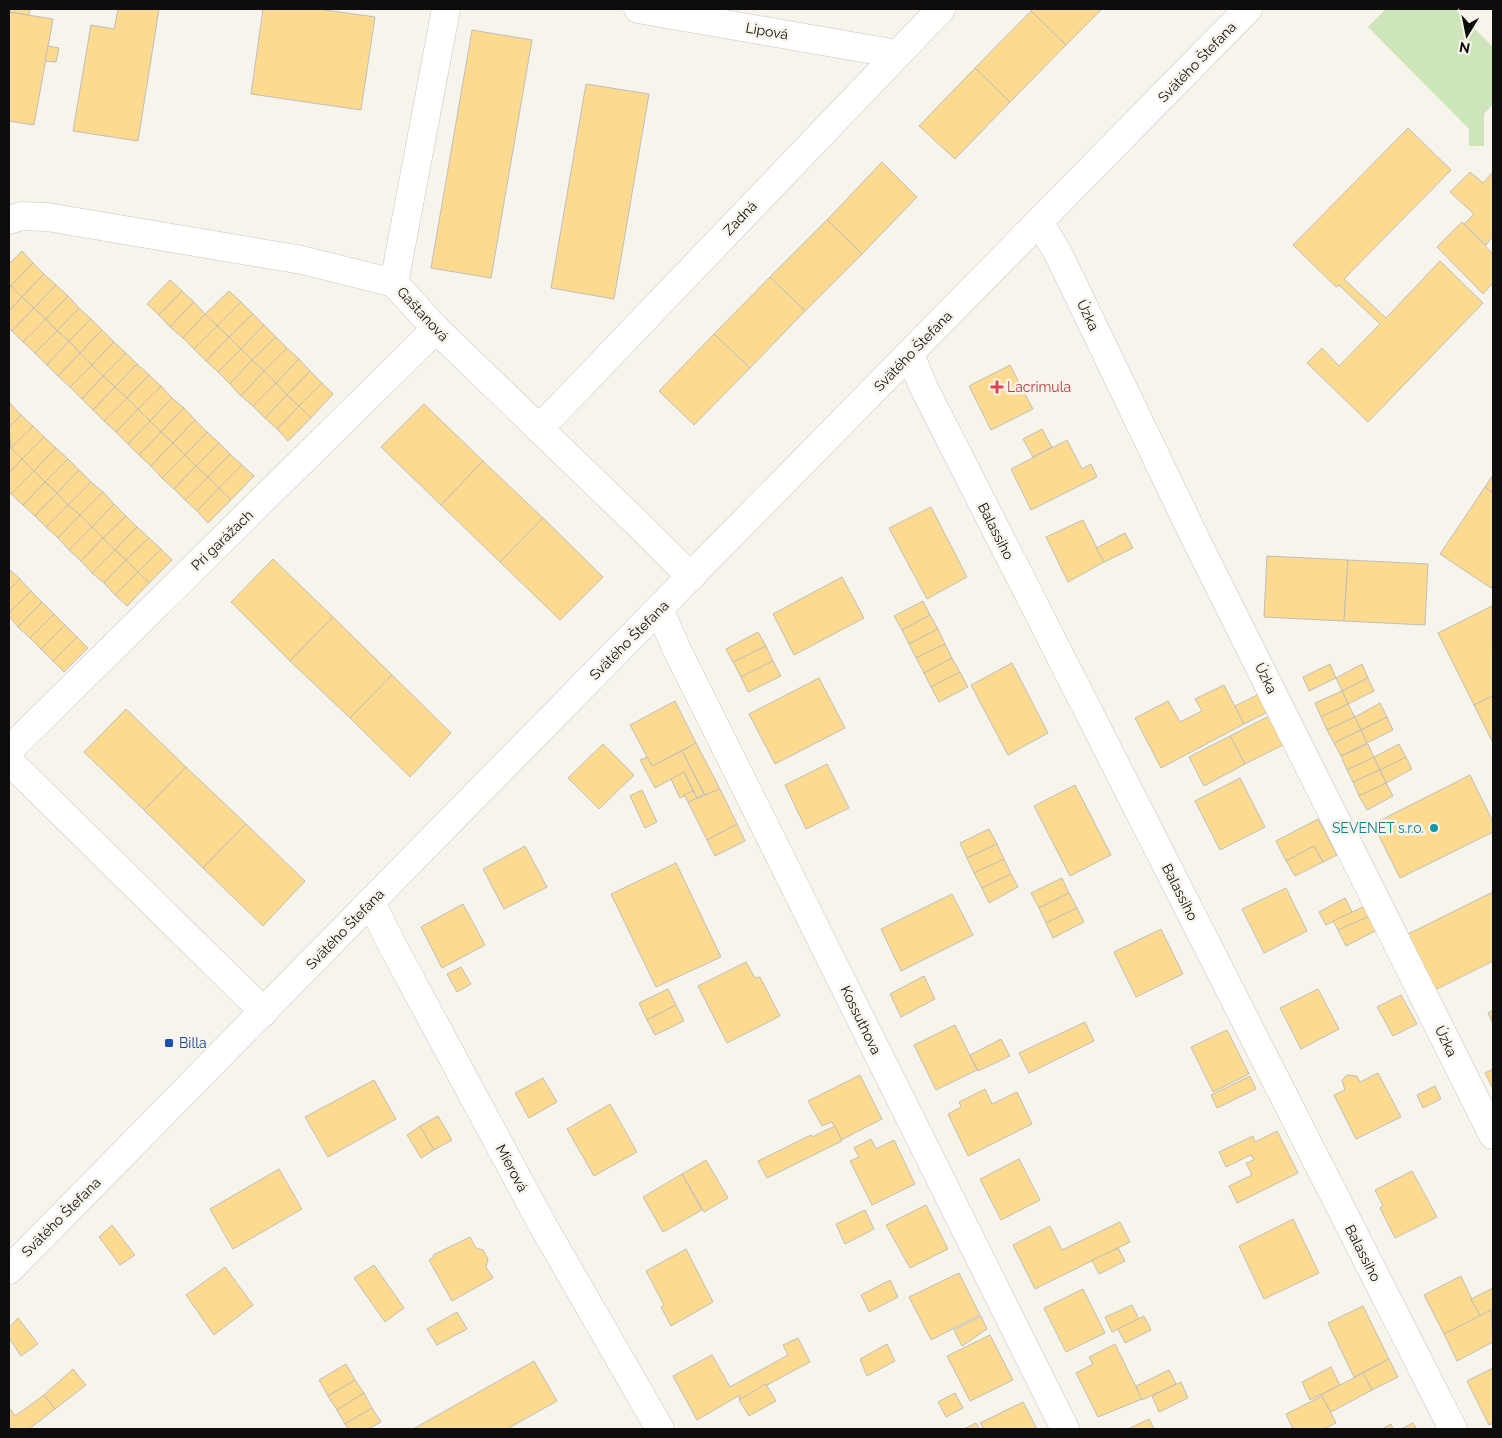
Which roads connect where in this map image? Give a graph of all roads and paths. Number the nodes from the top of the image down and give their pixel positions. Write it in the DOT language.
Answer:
graph roads {
  1 [pos="446,9"];
  2 [pos="638,9"];
  3 [pos="941,9"];
  4 [pos="1248,9"];
  5 [pos="897,54"];
  6 [pos="9,220"];
  7 [pos="1039,222"];
  8 [pos="394,283"];
  9 [pos="436,329"];
  10 [pos="910,354"];
  11 [pos="539,429"];
  12 [pos="690,578"];
  13 [pos="659,609"];
  14 [pos="9,750"];
  15 [pos="9,761"];
  16 [pos="371,902"];
  17 [pos="264,1012"];
  18 [pos="1493,1135"];
  19 [pos="9,1270"];
  20 [pos="660,1429"];
  21 [pos="1065,1429"];
  22 [pos="1453,1429"];
  1 -- 8 [label="street"];
  2 -- 5 [label="street, Lipová"];
  3 -- 5 [label="street, Zadná"];
  4 -- 7 [label="street, Svätého Štefana"];
  5 -- 11 [label="street, Zadná"];
  6 -- 8 [label="street, Gaštanová"];
  7 -- 10 [label="street, Svätého Štefana"];
  7 -- 18 [label="street, Úzka"];
  8 -- 9 [label="street, Gaštanová"];
  9 -- 11 [label="street, Gaštanová"];
  9 -- 14 [label="street, Pri garážach"];
  10 -- 12 [label="street, Svätého Štefana"];
  10 -- 22 [label="street, Balassiho"];
  11 -- 12 [label="street, Gaštanová"];
  12 -- 13 [label="street, Svätého Štefana"];
  13 -- 16 [label="street, Svätého Štefana"];
  13 -- 21 [label="street, Kossuthova"];
  15 -- 17 [label="street"];
  16 -- 17 [label="street, Svätého Štefana"];
  16 -- 20 [label="street, Mierová"];
  17 -- 19 [label="street, Svätého Štefana"];
}
